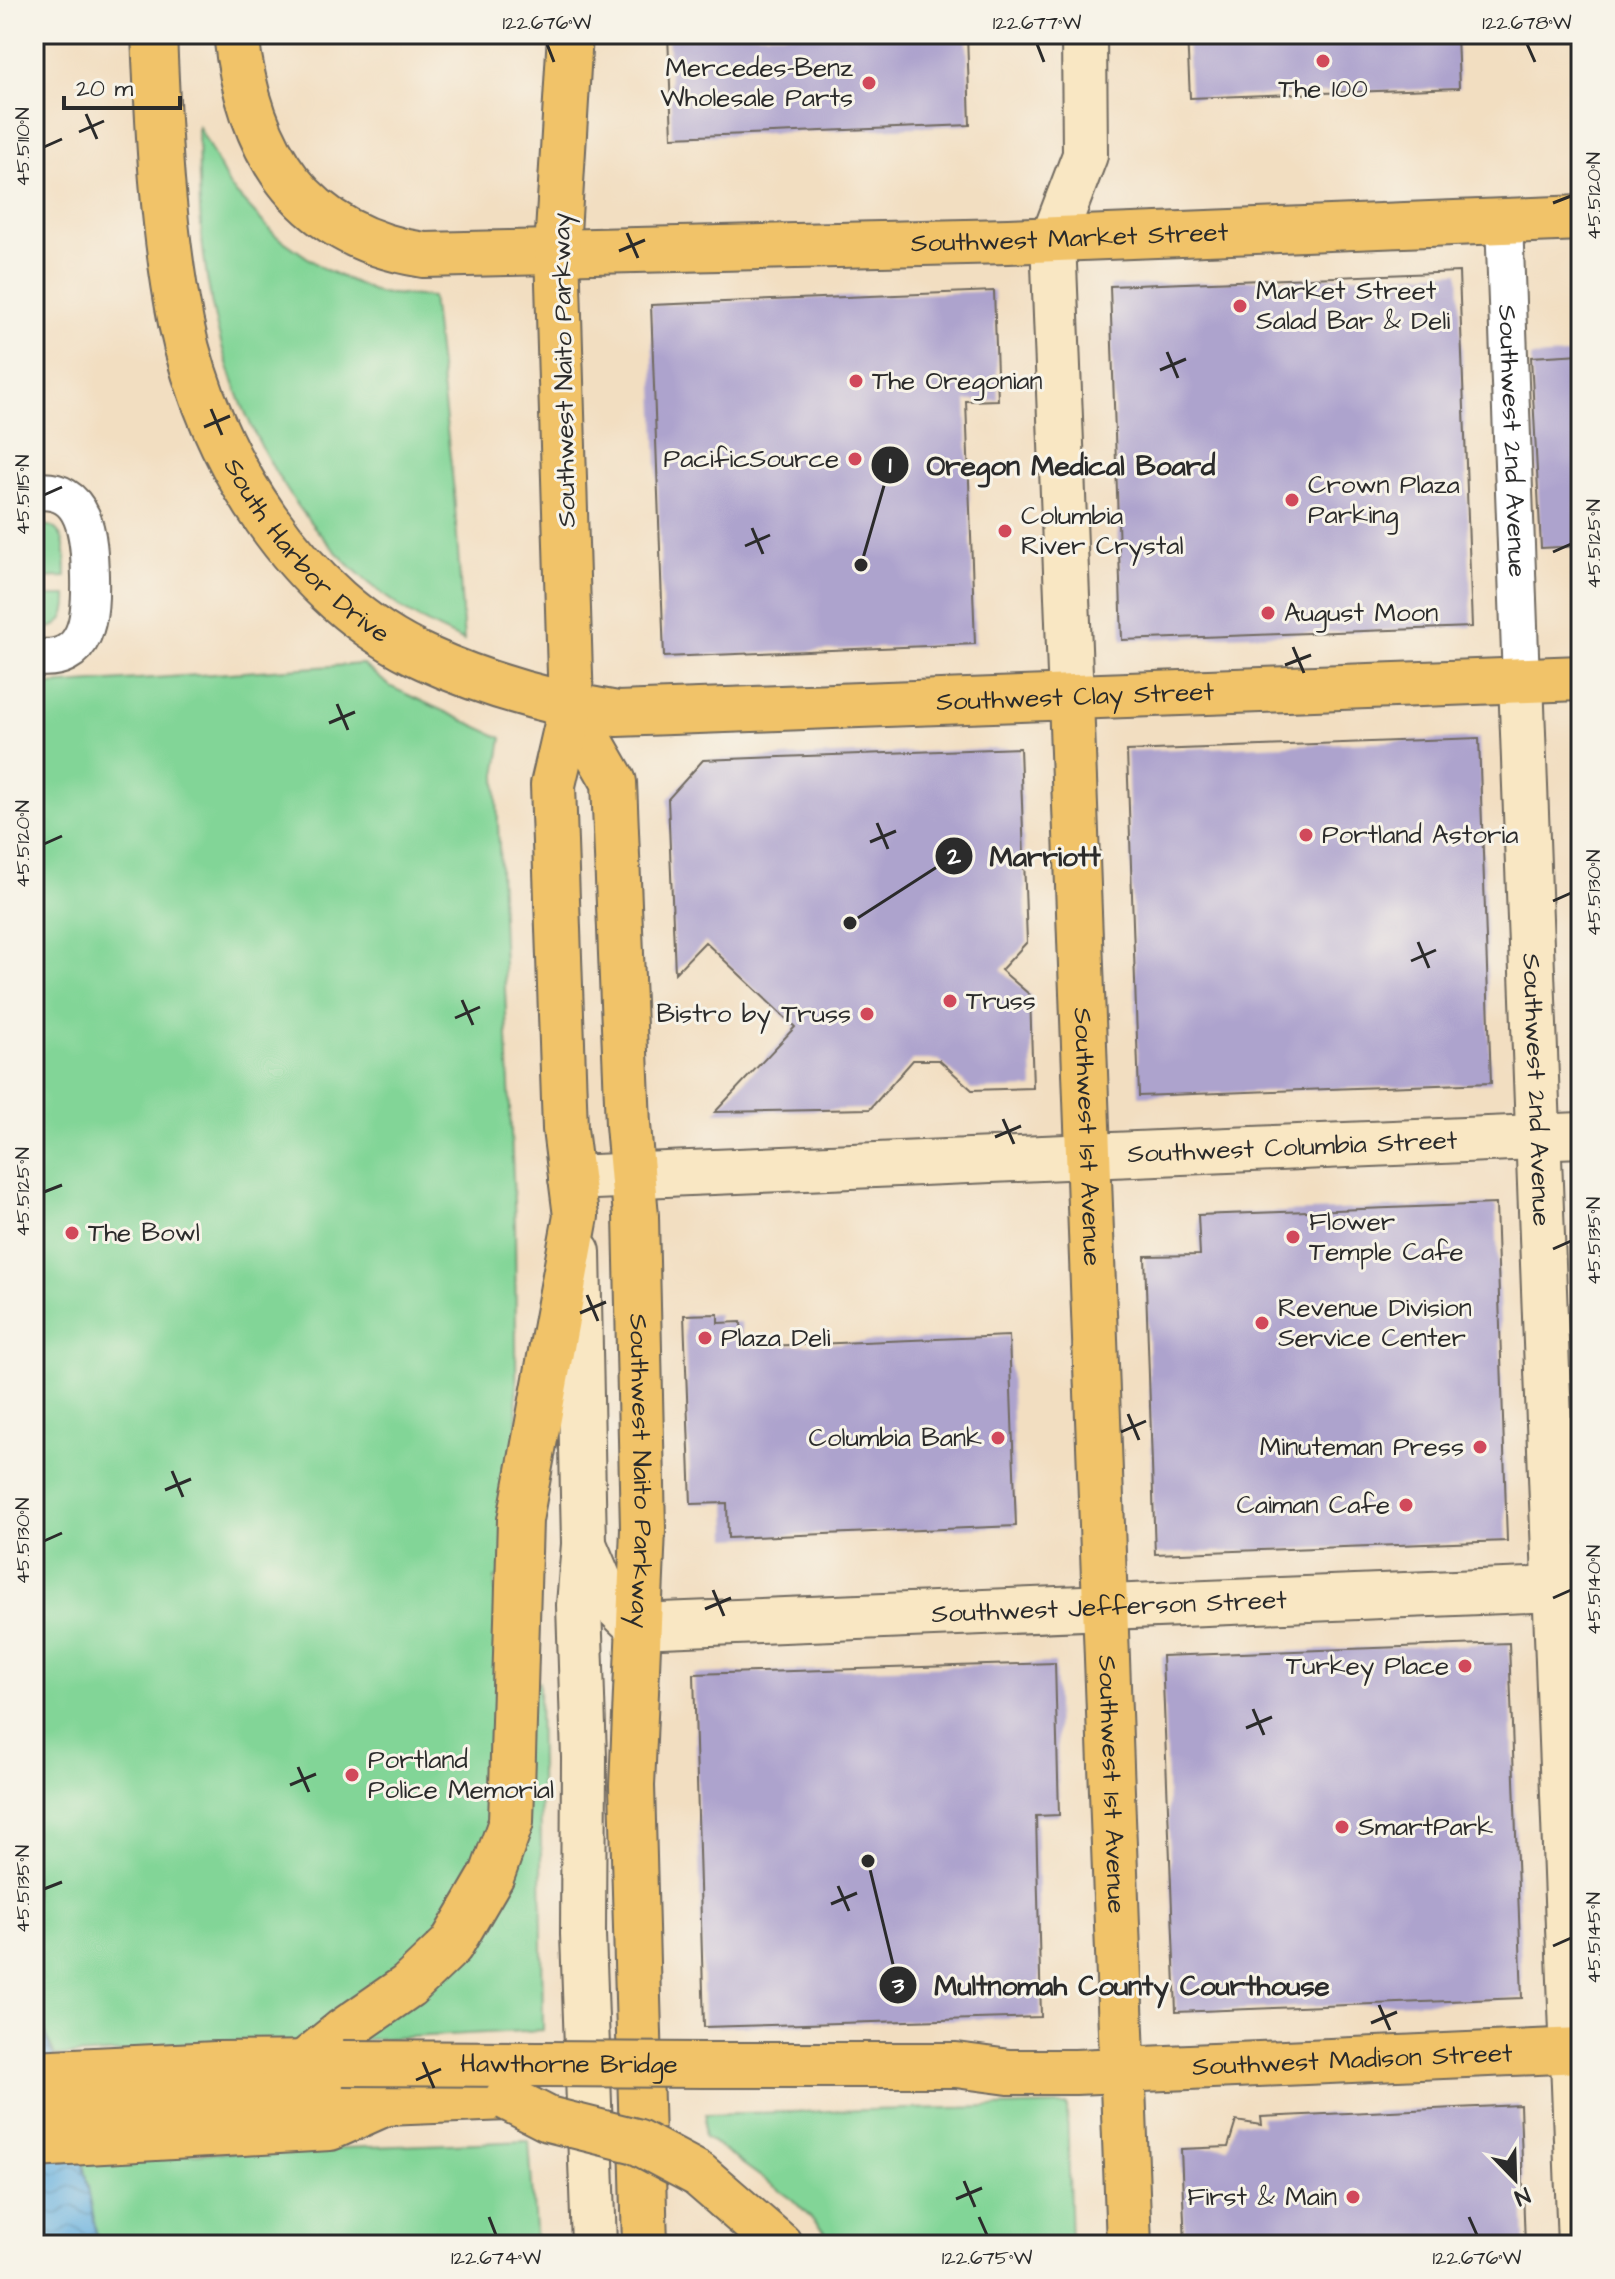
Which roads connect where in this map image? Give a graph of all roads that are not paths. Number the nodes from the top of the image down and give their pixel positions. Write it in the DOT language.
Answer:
graph roads {
  1 [pos="154,34"];
  2 [pos="236,34"];
  3 [pos="570,34"];
  4 [pos="1084,34"];
  5 [pos="1581,218"];
  6 [pos="1504,221"];
  7 [pos="1053,239"];
  8 [pos="557,250"];
  9 [pos="34,492"];
  10 [pos="34,657"];
  11 [pos="1581,678"];
  12 [pos="1521,680"];
  13 [pos="1071,699"];
  14 [pos="571,707"];
  15 [pos="1581,1135"];
  16 [pos="1538,1138"];
  17 [pos="1088,1156"];
  18 [pos="632,1174"];
  19 [pos="573,1197"];
  20 [pos="584,1544"];
  21 [pos="1568,1589"];
  22 [pos="1105,1607"];
  23 [pos="637,1626"];
  24 [pos="1577,2050"];
  25 [pos="304,2063"];
  26 [pos="1122,2068"];
  27 [pos="34,2073"];
  28 [pos="705,2074"];
  29 [pos="507,2098"];
  30 [pos="386,2103"];
  31 [pos="34,2109"];
  32 [pos="34,2145"];
  33 [pos="594,2245"];
  34 [pos="645,2245"];
  35 [pos="780,2245"];
  36 [pos="1129,2245"];
  37 [pos="1580,2245"];
  1 -- 14 [label="main road, South Harbor Drive"];
  2 -- 8 [label="main road"];
  3 -- 8 [label="main road, Southwest Naito Parkway"];
  4 -- 7 [label="main road, Southwest 1st Avenue"];
  5 -- 6 [label="main road, Southwest Market Street"];
  6 -- 7 [label="main road, Southwest Market Street"];
  6 -- 12 [label="street, Southwest 2nd Avenue"];
  7 -- 8 [label="main road, Southwest Market Street"];
  7 -- 13 [label="main road, Southwest 1st Avenue"];
  8 -- 14 [label="main road, Southwest Naito Parkway"];
  9 -- 10 [label="street"];
  11 -- 12 [label="main road, Southwest Clay Street"];
  12 -- 13 [label="main road, Southwest Clay Street"];
  12 -- 16 [label="main road, Southwest 2nd Avenue"];
  13 -- 14 [label="main road, Southwest Clay Street"];
  13 -- 17 [label="main road, Southwest 1st Avenue"];
  14 -- 18 [label="main road, Southwest Naito Parkway"];
  14 -- 19 [label="main road, Southwest Naito Parkway"];
  15 -- 16 [label="main road, Southwest Columbia Street"];
  16 -- 17 [label="main road, Southwest Columbia Street"];
  16 -- 21 [label="main road, Southwest 2nd Avenue"];
  17 -- 18 [label="main road, Southwest Columbia Street"];
  17 -- 22 [label="main road, Southwest 1st Avenue"];
  18 -- 19 [label="main road, Southwest Columbia Street"];
  18 -- 23 [label="main road, Southwest Naito Parkway"];
  19 -- 20 [label="main road, Southwest Naito Parkway"];
  19 -- 25 [label="main road"];
  20 -- 23 [label="main road"];
  20 -- 33 [label="main road, Southwest Naito Parkway"];
  21 -- 22 [label="main road, Southwest Jefferson Street"];
  21 -- 24 [label="main road, Southwest 2nd Avenue"];
  22 -- 23 [label="main road, Southwest Jefferson Street"];
  22 -- 26 [label="main road, Southwest 1st Avenue"];
  23 -- 34 [label="main road, Southwest Naito Parkway"];
  24 -- 26 [label="main road, Southwest Madison Street"];
  24 -- 37 [label="main road, Southwest 2nd Avenue"];
  25 -- 27 [label="main road, Hawthorne Bridge"];
  25 -- 28 [label="main road, Hawthorne Bridge, bridge"];
  26 -- 28 [label="main road, Hawthorne Bridge"];
  26 -- 36 [label="main road, Southwest 1st Avenue"];
  28 -- 29 [label="main road, Hawthorne Bridge"];
  29 -- 30 [label="main road, Hawthorne Bridge"];
  29 -- 35 [label="main road, Hawthorne Bridge, bridge"];
  30 -- 31 [label="main road, Hawthorne Bridge"];
  30 -- 32 [label="main road, Hawthorne Bridge"];
}
